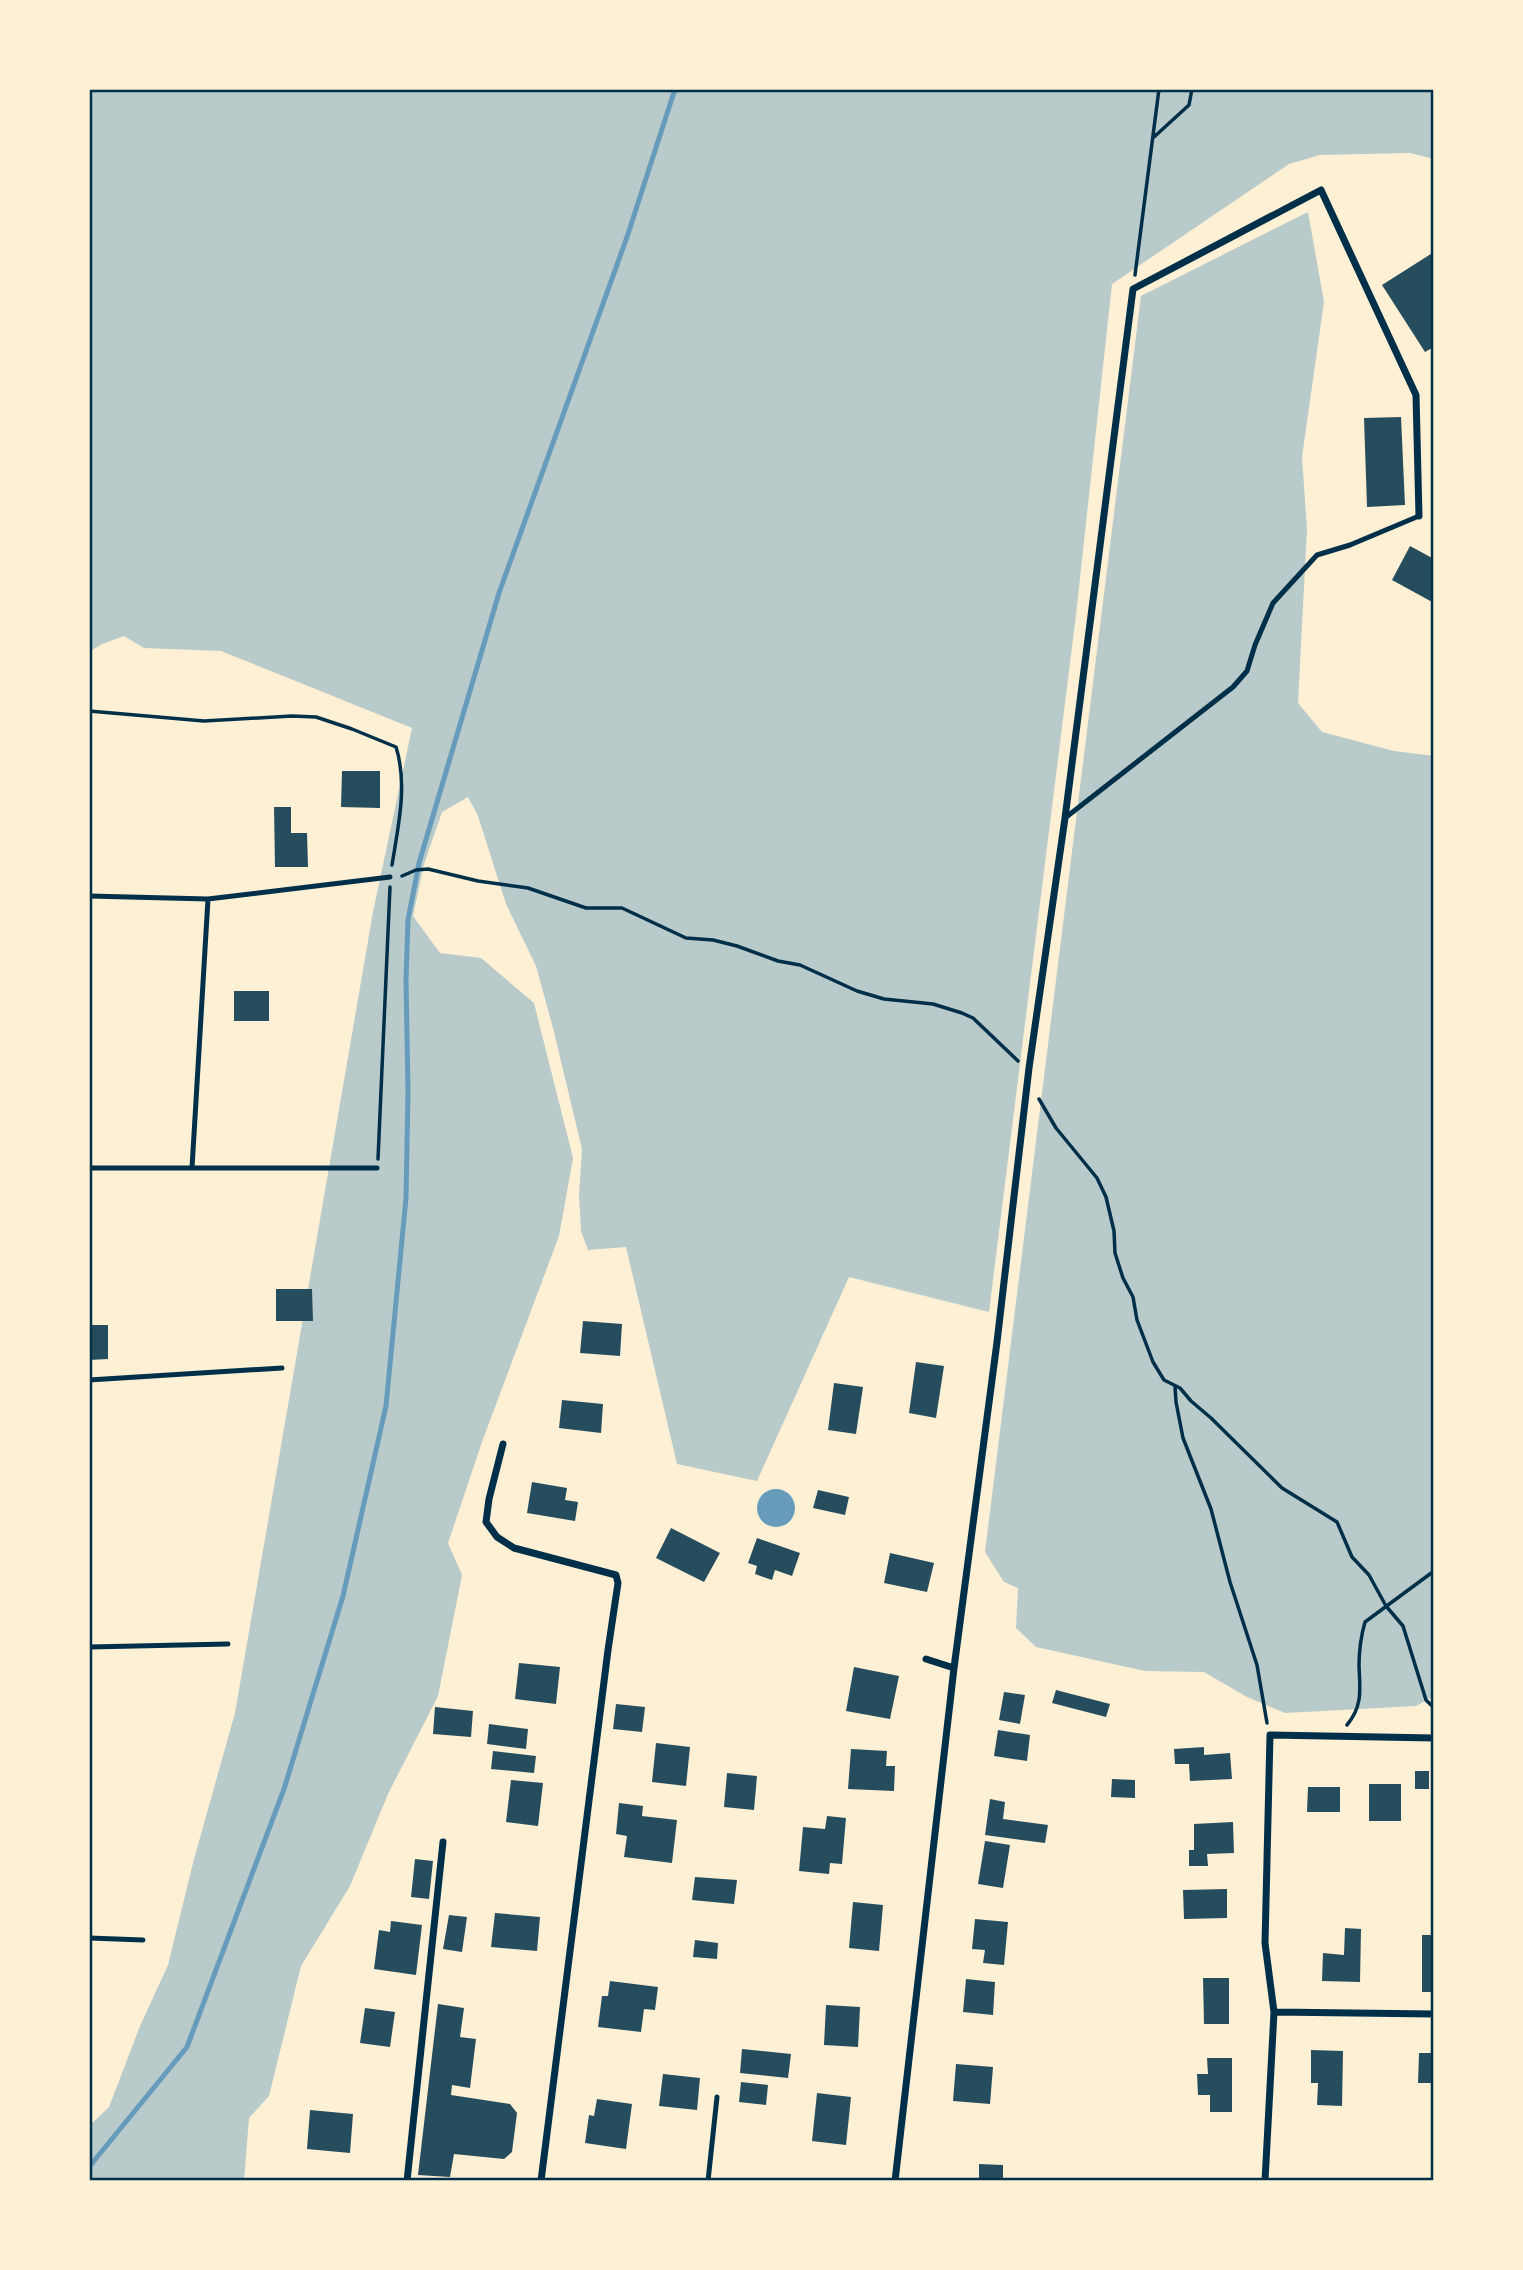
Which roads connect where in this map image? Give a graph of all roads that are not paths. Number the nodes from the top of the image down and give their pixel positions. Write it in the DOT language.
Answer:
graph roads {
  1 [pos="1419,516"];
  2 [pos="1065,818"];
  3 [pos="390,877"];
  4 [pos="89,896"];
  5 [pos="208,899"];
  6 [pos="89,1168"];
  7 [pos="192,1168"];
  8 [pos="377,1168"];
  9 [pos="282,1368"];
  10 [pos="89,1380"];
  11 [pos="503,1444"];
  12 [pos="228,1644"];
  13 [pos="89,1647"];
  14 [pos="926,1659"];
  15 [pos="954,1668"];
  16 [pos="1434,1738"];
  17 [pos="443,1842"];
  18 [pos="89,1938"];
  19 [pos="143,1940"];
  20 [pos="1274,2012"];
  21 [pos="1434,2014"];
  22 [pos="717,2097"];
  23 [pos="407,2181"];
  24 [pos="541,2181"];
  25 [pos="708,2181"];
  26 [pos="895,2181"];
  27 [pos="1265,2181"];
  1 -- 2 [label="lane"];
  1 -- 2 [label="street"];
  2 -- 15 [label="street"];
  3 -- 5 [label="lane"];
  4 -- 5 [label="lane"];
  5 -- 7 [label="lane"];
  6 -- 7 [label="lane"];
  7 -- 8 [label="lane"];
  9 -- 10 [label="lane"];
  11 -- 24 [label="street"];
  12 -- 13 [label="lane"];
  14 -- 15 [label="street"];
  15 -- 26 [label="street"];
  16 -- 20 [label="street"];
  17 -- 23 [label="street"];
  18 -- 19 [label="lane"];
  20 -- 21 [label="street"];
  20 -- 27 [label="street"];
  22 -- 25 [label="lane"];
}
